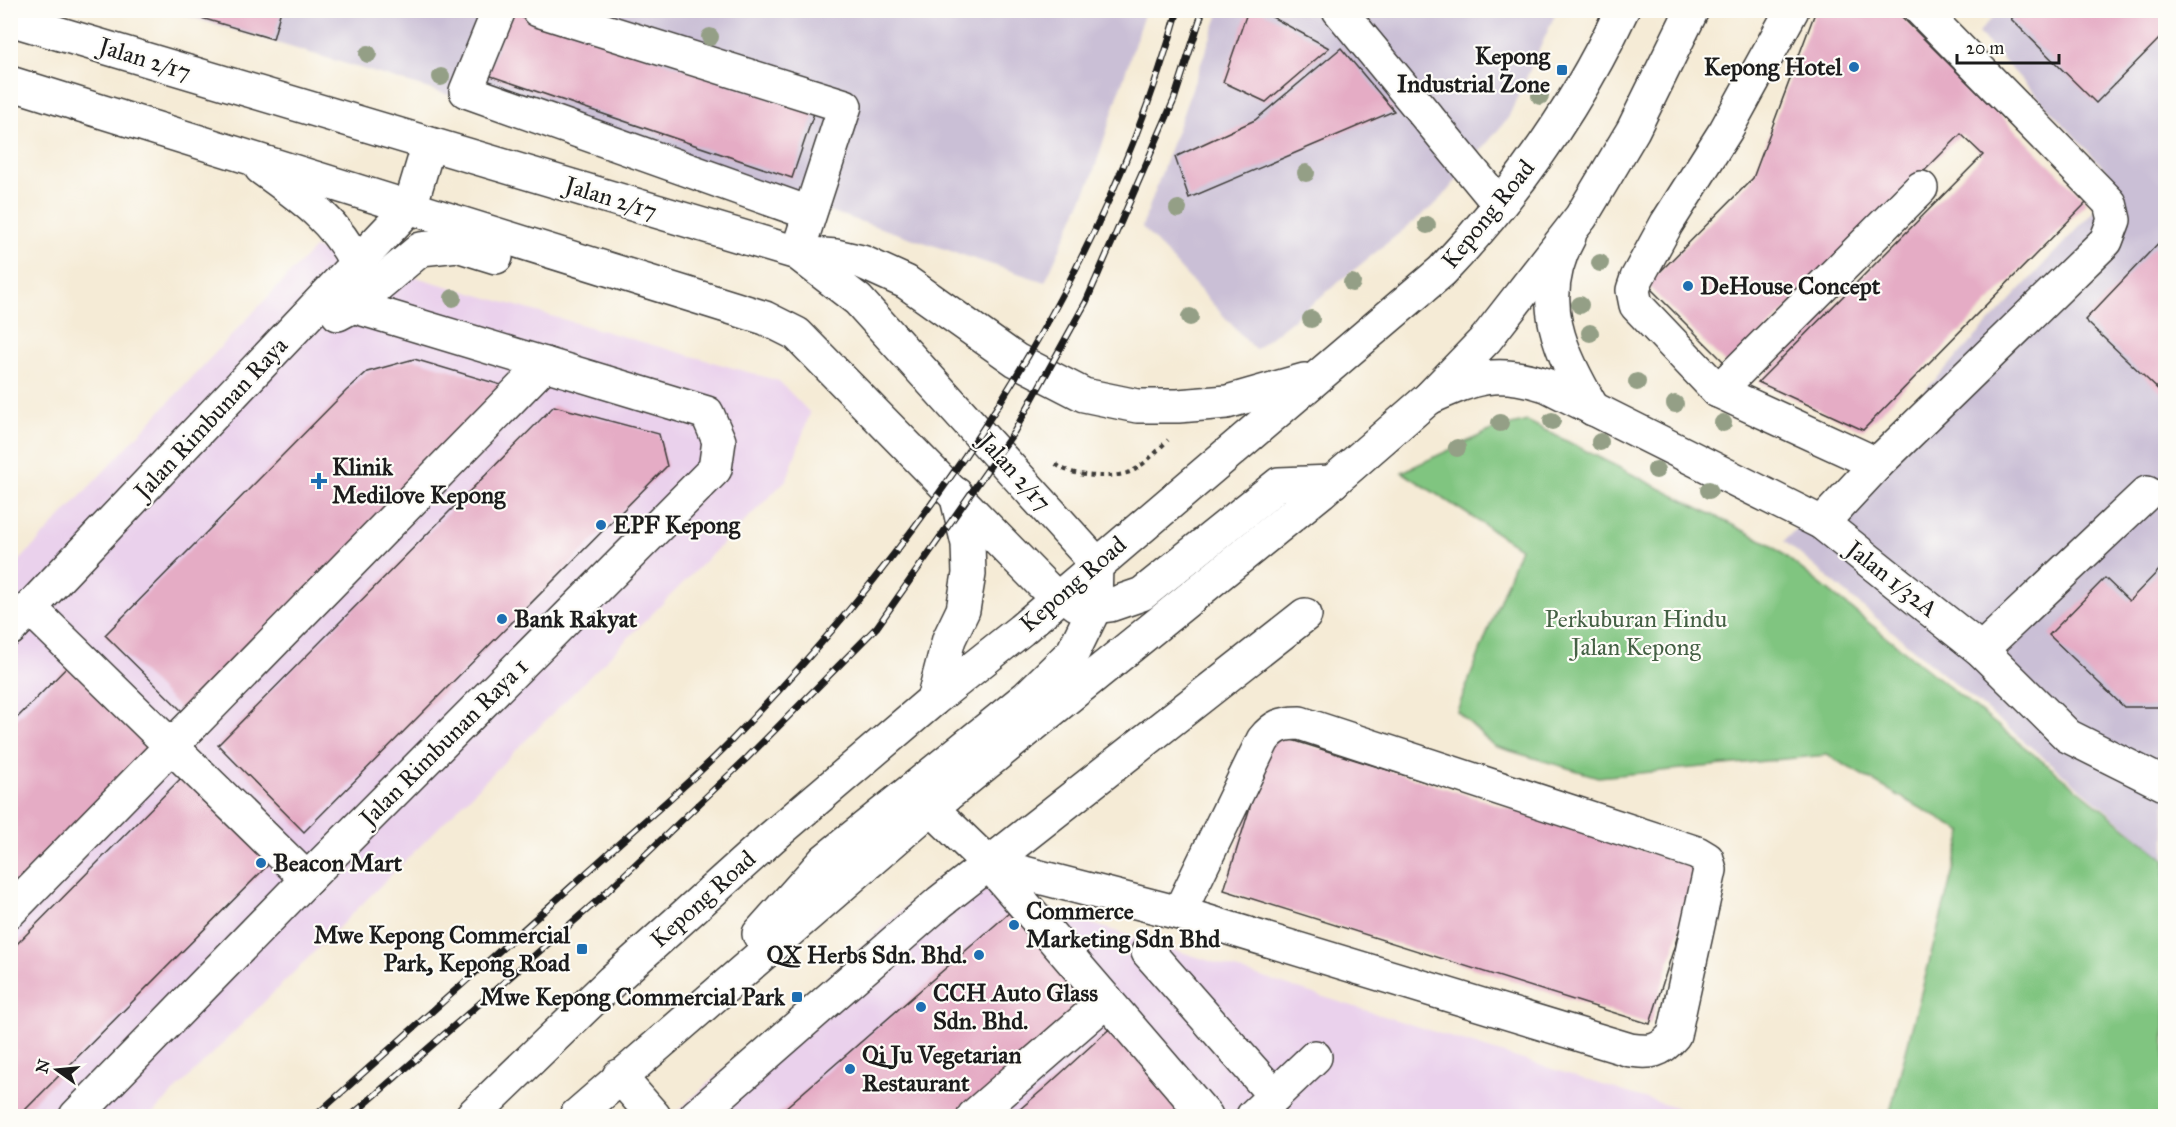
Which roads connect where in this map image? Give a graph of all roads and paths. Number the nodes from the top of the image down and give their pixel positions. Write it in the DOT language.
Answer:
graph roads {
  1 [pos="499,10"];
  2 [pos="538,10"];
  3 [pos="1339,10"];
  4 [pos="1622,10"];
  5 [pos="1692,10"];
  6 [pos="1792,10"];
  7 [pos="1921,10"];
  8 [pos="10,18"];
  9 [pos="10,83"];
  10 [pos="429,144"];
  11 [pos="239,152"];
  12 [pos="1921,188"];
  13 [pos="1499,204"];
  14 [pos="410,207"];
  15 [pos="808,213"];
  16 [pos="1581,217"];
  17 [pos="797,253"];
  18 [pos="564,257"];
  19 [pos="356,263"];
  20 [pos="352,306"];
  21 [pos="279,347"];
  22 [pos="545,364"];
  23 [pos="1316,377"];
  24 [pos="1718,391"];
  25 [pos="1429,398"];
  26 [pos="1593,409"];
  27 [pos="1170,431"];
  28 [pos="1055,464"];
  29 [pos="1877,464"];
  30 [pos="1333,482"];
  31 [pos="2147,493"];
  32 [pos="956,494"];
  33 [pos="1822,523"];
  34 [pos="1096,563"];
  35 [pos="1057,599"];
  36 [pos="1095,607"];
  37 [pos="1305,615"];
  38 [pos="21,619"];
  39 [pos="1981,650"];
  40 [pos="933,700"];
  41 [pos="171,747"];
  42 [pos="2163,780"];
  43 [pos="931,808"];
  44 [pos="989,864"];
  45 [pos="307,879"];
  46 [pos="10,911"];
  47 [pos="1179,913"];
  48 [pos="1148,952"];
  49 [pos="741,973"];
  50 [pos="1107,1000"];
  51 [pos="1316,1057"];
  52 [pos="619,1076"];
  53 [pos="1264,1106"];
  54 [pos="76,1116"];
  55 [pos="472,1116"];
  56 [pos="576,1116"];
  57 [pos="654,1116"];
  58 [pos="696,1116"];
  59 [pos="974,1116"];
  60 [pos="1206,1116"];
  1 -- 15 [label="street"];
  2 -- 15 [label="street"];
  3 -- 13 [label="street"];
  4 -- 13 [label="street, Kepong Road"];
  5 -- 16 [label="street"];
  6 -- 24 [label="street"];
  7 -- 29 [label="street"];
  8 -- 10 [label="street, Jalan 2/17"];
  9 -- 11 [label="street"];
  10 -- 14 [label="street"];
  10 -- 17 [label="street, Jalan 2/17"];
  11 -- 14 [label="street"];
  11 -- 19 [label="street"];
  12 -- 24 [label="street"];
  13 -- 23 [label="street, Kepong Road"];
  14 -- 18 [label="street"];
  14 -- 19 [label="street, Jalan Rimbunan Raya"];
  15 -- 17 [label="street"];
  16 -- 25 [label="street"];
  16 -- 26 [label="street"];
  17 -- 23 [label="street"];
  17 -- 34 [label="street, Jalan 2/17"];
  18 -- 20 [label="street"];
  18 -- 32 [label="street"];
  19 -- 21 [label="street, Jalan Rimbunan Raya"];
  20 -- 21 [label="street"];
  20 -- 22 [label="street, Jalan Rimbunan Raya 1"];
  21 -- 38 [label="street, Jalan Rimbunan Raya"];
  22 -- 41 [label="street"];
  22 -- 45 [label="street, Jalan Rimbunan Raya 1"];
  23 -- 34 [label="street, Kepong Road"];
  24 -- 29 [label="street"];
  25 -- 26 [label="street, Jalan 1/32A"];
  25 -- 30 [label="street"];
  26 -- 33 [label="street, Jalan 1/32A"];
  27 -- 28 [label="path"];
  29 -- 33 [label="street"];
  30 -- 36 [label="street"];
  30 -- 43 [label="street"];
  31 -- 39 [label="street"];
  32 -- 35 [label="street"];
  32 -- 40 [label="street"];
  33 -- 39 [label="street, Jalan 1/32A"];
  34 -- 35 [label="street, Kepong Road"];
  34 -- 36 [label="street"];
  35 -- 36 [label="street"];
  35 -- 40 [label="street, Kepong Road"];
  36 -- 49 [label="street"];
  37 -- 44 [label="street"];
  38 -- 41 [label="street"];
  39 -- 42 [label="street, Jalan 1/32A"];
  40 -- 55 [label="street, Kepong Road"];
  41 -- 45 [label="street"];
  41 -- 46 [label="street"];
  43 -- 44 [label="street"];
  43 -- 49 [label="street"];
  44 -- 47 [label="street"];
  44 -- 50 [label="street"];
  44 -- 58 [label="street"];
  45 -- 54 [label="street, Jalan Rimbunan Raya 1"];
  47 -- 47 [label="street"];
  48 -- 53 [label="street"];
  49 -- 52 [label="street"];
  50 -- 59 [label="street"];
  50 -- 60 [label="street"];
  51 -- 53 [label="street"];
  52 -- 56 [label="street"];
  52 -- 57 [label="street"];
}
